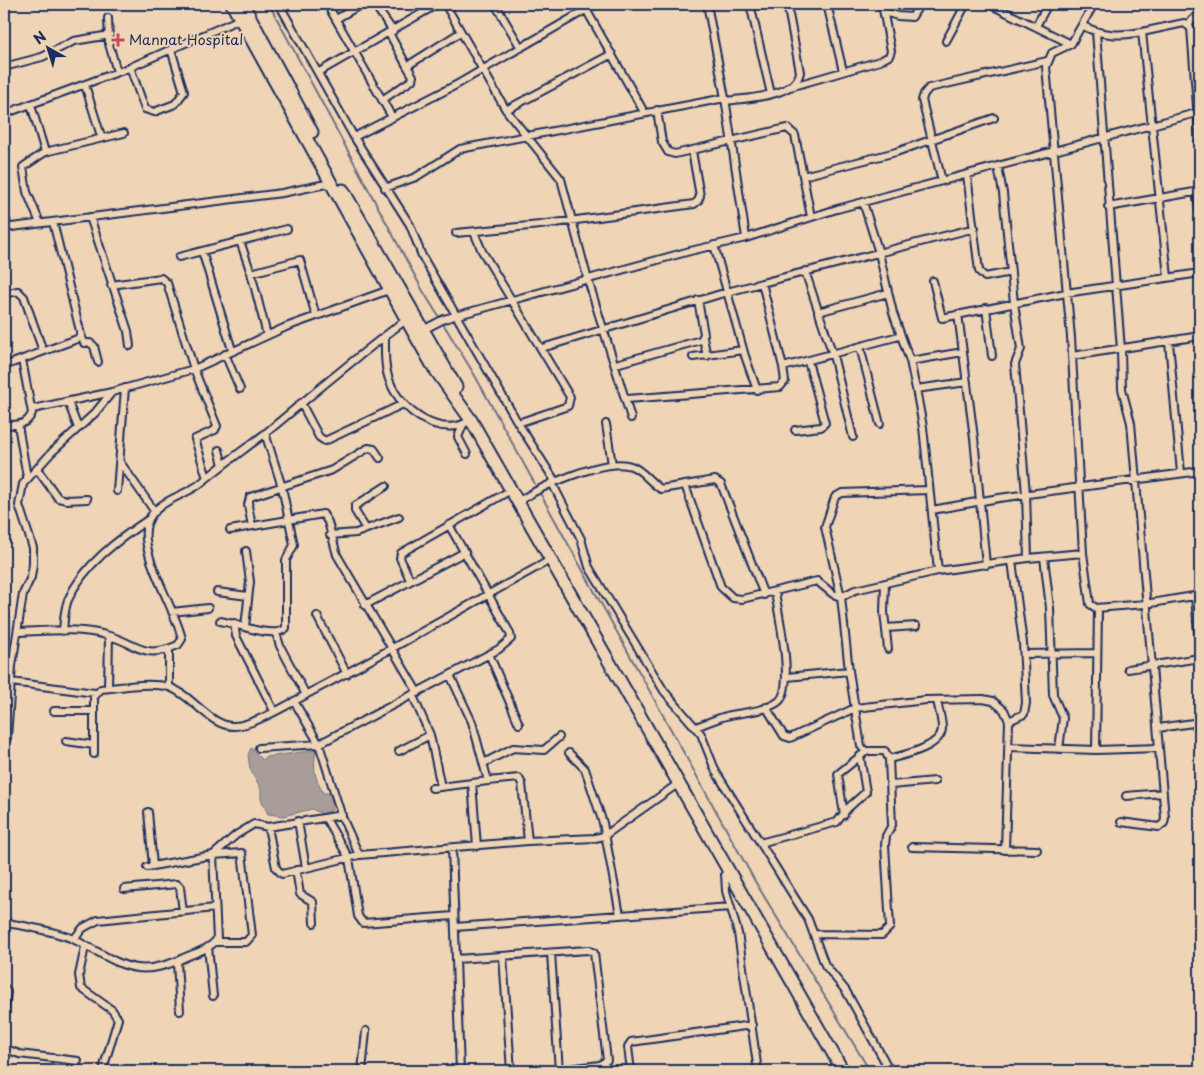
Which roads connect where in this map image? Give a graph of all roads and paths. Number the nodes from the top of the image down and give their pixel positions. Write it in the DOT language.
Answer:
graph roads {
  1 [pos="232,4"];
  2 [pos="243,4"];
  3 [pos="279,4"];
  4 [pos="327,4"];
  5 [pos="362,4"];
  6 [pos="374,4"];
  7 [pos="438,4"];
  8 [pos="446,4"];
  9 [pos="496,4"];
  10 [pos="596,4"];
  11 [pos="707,4"];
  12 [pos="750,4"];
  13 [pos="787,4"];
  14 [pos="827,4"];
  15 [pos="882,4"];
  16 [pos="920,4"];
  17 [pos="966,4"];
  18 [pos="989,4"];
  19 [pos="1048,4"];
  20 [pos="1094,4"];
  21 [pos="584,7"];
  22 [pos="884,12"];
  23 [pos="1200,13"];
  24 [pos="108,18"];
  25 [pos="240,19"];
  26 [pos="336,19"];
  27 [pos="1188,24"];
  28 [pos="1036,26"];
  29 [pos="1083,26"];
  30 [pos="391,32"];
  31 [pos="461,32"];
  32 [pos="1096,32"];
  33 [pos="1142,32"];
  34 [pos="110,36"];
  35 [pos="946,41"];
  36 [pos="1071,44"];
  37 [pos="521,48"];
  38 [pos="171,49"];
  39 [pos="354,53"];
  40 [pos="612,54"];
  41 [pos="1047,61"];
  42 [pos="407,66"];
  43 [pos="130,67"];
  44 [pos="4,68"];
  45 [pos="483,70"];
  46 [pos="843,71"];
  47 [pos="117,72"];
  48 [pos="319,72"];
  49 [pos="85,85"];
  50 [pos="790,87"];
  51 [pos="771,94"];
  52 [pos="382,100"];
  53 [pos="725,100"];
  54 [pos="31,105"];
  55 [pos="506,110"];
  56 [pos="657,110"];
  57 [pos="644,112"];
  58 [pos="1199,113"];
  59 [pos="4,114"];
  60 [pos="392,117"];
  61 [pos="994,118"];
  62 [pos="1151,126"];
  63 [pos="124,133"];
  64 [pos="525,135"];
  65 [pos="101,136"];
  66 [pos="354,137"];
  67 [pos="1104,138"];
  68 [pos="731,141"];
  69 [pos="932,141"];
  70 [pos="1200,146"];
  71 [pos="1054,150"];
  72 [pos="692,151"];
  73 [pos="45,152"];
  74 [pos="998,167"];
  75 [pos="967,175"];
  76 [pos="803,176"];
  77 [pos="942,182"];
  78 [pos="331,183"];
  79 [pos="385,188"];
  80 [pos="1198,191"];
  81 [pos="1159,200"];
  82 [pos="863,202"];
  83 [pos="1108,207"];
  84 [pos="4,212"];
  85 [pos="1200,214"];
  86 [pos="90,216"];
  87 [pos="811,217"];
  88 [pos="572,220"];
  89 [pos="53,222"];
  90 [pos="40,223"];
  91 [pos="6,228"];
  92 [pos="975,228"];
  93 [pos="287,229"];
  94 [pos="474,232"];
  95 [pos="456,233"];
  96 [pos="746,238"];
  97 [pos="240,242"];
  98 [pos="714,245"];
  99 [pos="202,251"];
  100 [pos="879,253"];
  101 [pos="179,257"];
  102 [pos="805,271"];
  103 [pos="1011,272"];
  104 [pos="251,273"];
  105 [pos="1200,273"];
  106 [pos="1168,277"];
  107 [pos="588,280"];
  108 [pos="933,281"];
  109 [pos="762,283"];
  110 [pos="111,285"];
  111 [pos="1115,288"];
  112 [pos="389,290"];
  113 [pos="727,292"];
  114 [pos="888,293"];
  115 [pos="1066,293"];
  116 [pos="4,294"];
  117 [pos="698,300"];
  118 [pos="513,301"];
  119 [pos="1014,303"];
  120 [pos="986,308"];
  121 [pos="818,312"];
  122 [pos="958,314"];
  123 [pos="316,316"];
  124 [pos="456,316"];
  125 [pos="406,320"];
  126 [pos="426,328"];
  127 [pos="603,328"];
  128 [pos="81,335"];
  129 [pos="267,335"];
  130 [pos="385,336"];
  131 [pos="899,336"];
  132 [pos="1200,336"];
  133 [pos="703,338"];
  134 [pos="1169,342"];
  135 [pos="130,346"];
  136 [pos="860,347"];
  137 [pos="542,348"];
  138 [pos="1121,349"];
  139 [pos="232,350"];
  140 [pos="743,350"];
  141 [pos="43,351"];
  142 [pos="963,352"];
  143 [pos="225,354"];
  144 [pos="832,355"];
  145 [pos="707,356"];
  146 [pos="992,356"];
  147 [pos="1072,356"];
  148 [pos="693,357"];
  149 [pos="22,360"];
  150 [pos="808,361"];
  151 [pos="910,361"];
  152 [pos="98,362"];
  153 [pos="616,364"];
  154 [pos="4,366"];
  155 [pos="783,367"];
  156 [pos="194,369"];
  157 [pos="968,382"];
  158 [pos="125,388"];
  159 [pos="240,389"];
  160 [pos="916,389"];
  161 [pos="757,390"];
  162 [pos="112,392"];
  163 [pos="627,399"];
  164 [pos="68,402"];
  165 [pos="301,403"];
  166 [pos="404,404"];
  167 [pos="461,405"];
  168 [pos="33,409"];
  169 [pos="631,418"];
  170 [pos="467,422"];
  171 [pos="518,423"];
  172 [pos="606,424"];
  173 [pos="880,424"];
  174 [pos="4,425"];
  175 [pos="18,425"];
  176 [pos="78,428"];
  177 [pos="795,430"];
  178 [pos="265,433"];
  179 [pos="853,436"];
  180 [pos="219,450"];
  181 [pos="467,454"];
  182 [pos="380,458"];
  183 [pos="120,462"];
  184 [pos="223,465"];
  185 [pos="612,465"];
  186 [pos="37,469"];
  187 [pos="1200,471"];
  188 [pos="1181,473"];
  189 [pos="27,477"];
  190 [pos="207,478"];
  191 [pos="1134,479"];
  192 [pos="551,483"];
  193 [pos="685,485"];
  194 [pos="386,486"];
  195 [pos="282,487"];
  196 [pos="1080,487"];
  197 [pos="511,490"];
  198 [pos="928,490"];
  199 [pos="117,491"];
  200 [pos="1026,494"];
  201 [pos="87,498"];
  202 [pos="979,501"];
  203 [pos="518,502"];
  204 [pos="932,510"];
  205 [pos="153,515"];
  206 [pos="399,517"];
  207 [pos="289,520"];
  208 [pos="449,525"];
  209 [pos="252,526"];
  210 [pos="366,529"];
  211 [pos="230,530"];
  212 [pos="330,535"];
  213 [pos="246,551"];
  214 [pos="465,552"];
  215 [pos="1083,553"];
  216 [pos="1044,557"];
  217 [pos="1028,558"];
  218 [pos="550,560"];
  219 [pos="1012,561"];
  220 [pos="986,565"];
  221 [pos="938,571"];
  222 [pos="410,580"];
  223 [pos="885,583"];
  224 [pos="217,592"];
  225 [pos="775,592"];
  226 [pos="490,595"];
  227 [pos="764,595"];
  228 [pos="248,596"];
  229 [pos="841,596"];
  230 [pos="1198,596"];
  231 [pos="1145,604"];
  232 [pos="365,605"];
  233 [pos="208,608"];
  234 [pos="1098,608"];
  235 [pos="172,612"];
  236 [pos="317,616"];
  237 [pos="220,621"];
  238 [pos="234,623"];
  239 [pos="245,626"];
  240 [pos="916,626"];
  241 [pos="886,628"];
  242 [pos="63,631"];
  243 [pos="18,632"];
  244 [pos="276,633"];
  245 [pos="108,636"];
  246 [pos="169,649"];
  247 [pos="888,649"];
  248 [pos="393,650"];
  249 [pos="1097,653"];
  250 [pos="489,654"];
  251 [pos="1024,654"];
  252 [pos="1053,654"];
  253 [pos="1200,657"];
  254 [pos="1153,665"];
  255 [pos="1128,669"];
  256 [pos="849,671"];
  257 [pos="347,674"];
  258 [pos="450,675"];
  259 [pos="787,677"];
  260 [pos="11,682"];
  261 [pos="169,687"];
  262 [pos="108,688"];
  263 [pos="95,693"];
  264 [pos="306,695"];
  265 [pos="415,695"];
  266 [pos="936,700"];
  267 [pos="294,701"];
  268 [pos="766,707"];
  269 [pos="854,708"];
  270 [pos="6,709"];
  271 [pos="54,711"];
  272 [pos="94,711"];
  273 [pos="274,711"];
  274 [pos="1009,721"];
  275 [pos="1200,722"];
  276 [pos="520,724"];
  277 [pos="696,727"];
  278 [pos="1158,728"];
  279 [pos="430,735"];
  280 [pos="559,737"];
  281 [pos="7,738"];
  282 [pos="66,741"];
  283 [pos="319,744"];
  284 [pos="94,745"];
  285 [pos="1010,747"];
  286 [pos="259,748"];
  287 [pos="1160,748"];
  288 [pos="1059,749"];
  289 [pos="1096,750"];
  290 [pos="400,751"];
  291 [pos="94,754"];
  292 [pos="569,754"];
  293 [pos="863,754"];
  294 [pos="889,759"];
  295 [pos="484,763"];
  296 [pos="488,781"];
  297 [pos="935,781"];
  298 [pos="472,783"];
  299 [pos="678,783"];
  300 [pos="891,784"];
  301 [pos="441,787"];
  302 [pos="432,788"];
  303 [pos="1163,793"];
  304 [pos="1126,796"];
  305 [pos="148,812"];
  306 [pos="342,815"];
  307 [pos="844,815"];
  308 [pos="326,819"];
  309 [pos="298,821"];
  310 [pos="1121,822"];
  311 [pos="268,827"];
  312 [pos="604,836"];
  313 [pos="528,841"];
  314 [pos="760,843"];
  315 [pos="477,846"];
  316 [pos="912,847"];
  317 [pos="452,848"];
  318 [pos="1005,850"];
  319 [pos="1037,850"];
  320 [pos="213,855"];
  321 [pos="359,855"];
  322 [pos="349,858"];
  323 [pos="306,868"];
  324 [pos="728,868"];
  325 [pos="296,870"];
  326 [pos="124,889"];
  327 [pos="731,907"];
  328 [pos="215,908"];
  329 [pos="183,912"];
  330 [pos="620,915"];
  331 [pos="454,916"];
  332 [pos="314,923"];
  333 [pos="4,924"];
  334 [pos="454,927"];
  335 [pos="814,934"];
  336 [pos="74,939"];
  337 [pos="215,942"];
  338 [pos="85,947"];
  339 [pos="208,947"];
  340 [pos="551,953"];
  341 [pos="503,956"];
  342 [pos="456,959"];
  343 [pos="177,962"];
  344 [pos="4,987"];
  345 [pos="213,996"];
  346 [pos="180,1011"];
  347 [pos="4,1016"];
  348 [pos="752,1025"];
  349 [pos="366,1031"];
  350 [pos="4,1048"];
  351 [pos="78,1061"];
  352 [pos="104,1066"];
  353 [pos="559,1070"];
  354 [pos="362,1071"];
  355 [pos="460,1071"];
  356 [pos="511,1071"];
  357 [pos="631,1071"];
  358 [pos="758,1071"];
  359 [pos="843,1071"];
  360 [pos="890,1071"];
  1 -- 25 [label="highway"];
  2 -- 126 [label="highway"];
  3 -- 48 [label="street"];
  4 -- 26 [label="street"];
  5 -- 26 [label="street"];
  6 -- 30 [label="street"];
  7 -- 30 [label="street"];
  8 -- 31 [label="street"];
  9 -- 37 [label="street"];
  10 -- 21 [label="street"];
  11 -- 53 [label="street"];
  12 -- 51 [label="street"];
  13 -- 50 [label="street"];
  14 -- 46 [label="street"];
  15 -- 22 [label="street"];
  16 -- 22 [label="street"];
  17 -- 35 [label="street"];
  18 -- 28 [label="street"];
  19 -- 28 [label="street"];
  20 -- 29 [label="street"];
  21 -- 37 [label="street"];
  21 -- 40 [label="street"];
  22 -- 46 [label="street"];
  23 -- 27 [label="street"];
  24 -- 34 [label="street"];
  25 -- 38 [label="street"];
  25 -- 78 [label="highway"];
  26 -- 39 [label="street"];
  27 -- 33 [label="street"];
  27 -- 58 [label="street"];
  28 -- 36 [label="street"];
  29 -- 32 [label="street"];
  29 -- 36 [label="street"];
  30 -- 39 [label="street"];
  30 -- 42 [label="street"];
  31 -- 42 [label="street"];
  31 -- 45 [label="street"];
  32 -- 33 [label="street"];
  32 -- 67 [label="street"];
  33 -- 62 [label="street"];
  34 -- 44 [label="street"];
  34 -- 47 [label="street"];
  36 -- 41 [label="street"];
  37 -- 45 [label="street"];
  38 -- 43 [label="street"];
  38 -- 43 [label="street"];
  39 -- 48 [label="street"];
  39 -- 52 [label="street"];
  40 -- 55 [label="street"];
  40 -- 57 [label="street"];
  41 -- 69 [label="street"];
  41 -- 71 [label="street"];
  42 -- 52 [label="street"];
  43 -- 47 [label="street"];
  45 -- 55 [label="street"];
  45 -- 60 [label="street"];
  46 -- 50 [label="street"];
  47 -- 49 [label="street"];
  48 -- 66 [label="street"];
  49 -- 54 [label="street"];
  49 -- 65 [label="street"];
  50 -- 51 [label="street"];
  51 -- 53 [label="street"];
  52 -- 60 [label="street"];
  53 -- 56 [label="street"];
  53 -- 68 [label="street"];
  54 -- 59 [label="street"];
  54 -- 73 [label="street"];
  55 -- 64 [label="street"];
  56 -- 57 [label="street"];
  56 -- 72 [label="street"];
  57 -- 64 [label="street"];
  58 -- 62 [label="street"];
  58 -- 70 [label="street"];
  60 -- 66 [label="street"];
  61 -- 69 [label="street"];
  62 -- 67 [label="street"];
  62 -- 81 [label="street"];
  63 -- 73 [label="street"];
  64 -- 79 [label="street"];
  64 -- 88 [label="street"];
  66 -- 79 [label="street"];
  67 -- 71 [label="street"];
  67 -- 83 [label="street"];
  68 -- 72 [label="street"];
  68 -- 76 [label="street"];
  68 -- 96 [label="street"];
  69 -- 76 [label="street"];
  69 -- 77 [label="street"];
  71 -- 74 [label="street"];
  71 -- 115 [label="street"];
  72 -- 88 [label="street"];
  73 -- 90 [label="street"];
  74 -- 75 [label="street"];
  74 -- 103 [label="street"];
  75 -- 77 [label="street"];
  75 -- 92 [label="street"];
  76 -- 87 [label="street"];
  77 -- 82 [label="street"];
  78 -- 86 [label="street"];
  78 -- 112 [label="highway"];
  79 -- 124 [label="street"];
  80 -- 81 [label="street"];
  80 -- 85 [label="street"];
  81 -- 83 [label="street"];
  81 -- 106 [label="street"];
  82 -- 87 [label="street"];
  82 -- 100 [label="street"];
  83 -- 111 [label="street"];
  84 -- 91 [label="street"];
  86 -- 89 [label="street"];
  86 -- 110 [label="street"];
  87 -- 96 [label="street"];
  88 -- 94 [label="street"];
  88 -- 107 [label="street"];
  89 -- 90 [label="street"];
  89 -- 128 [label="street"];
  90 -- 91 [label="street"];
  92 -- 100 [label="street"];
  92 -- 103 [label="street"];
  93 -- 97 [label="street"];
  94 -- 95 [label="street"];
  94 -- 118 [label="street"];
  96 -- 98 [label="street"];
  97 -- 99 [label="street"];
  97 -- 104 [label="street"];
  98 -- 107 [label="street"];
  98 -- 113 [label="street"];
  99 -- 101 [label="street"];
  99 -- 139 [label="street"];
  100 -- 102 [label="street"];
  100 -- 114 [label="street"];
  102 -- 109 [label="street"];
  102 -- 121 [label="street"];
  103 -- 119 [label="street"];
  104 -- 123 [label="street"];
  104 -- 129 [label="street"];
  105 -- 106 [label="street"];
  106 -- 111 [label="street"];
  107 -- 118 [label="street"];
  107 -- 127 [label="street"];
  108 -- 122 [label="street"];
  109 -- 113 [label="street"];
  109 -- 155 [label="street"];
  110 -- 135 [label="street"];
  110 -- 156 [label="street"];
  111 -- 115 [label="street"];
  111 -- 138 [label="street"];
  112 -- 123 [label="street"];
  112 -- 125 [label="highway"];
  113 -- 117 [label="street"];
  113 -- 140 [label="street"];
  114 -- 121 [label="street"];
  114 -- 131 [label="street"];
  115 -- 119 [label="street"];
  115 -- 147 [label="street"];
  116 -- 141 [label="street"];
  117 -- 127 [label="street"];
  117 -- 133 [label="street"];
  118 -- 124 [label="street"];
  118 -- 137 [label="street"];
  119 -- 120 [label="street"];
  119 -- 200 [label="street"];
  120 -- 122 [label="street"];
  120 -- 146 [label="street"];
  121 -- 144 [label="street"];
  122 -- 142 [label="street"];
  123 -- 129 [label="street"];
  124 -- 126 [label="street"];
  124 -- 171 [label="street"];
  125 -- 130 [label="street"];
  125 -- 167 [label="highway"];
  126 -- 167 [label="highway"];
  127 -- 137 [label="street"];
  127 -- 153 [label="street"];
  128 -- 141 [label="street"];
  128 -- 152 [label="street"];
  129 -- 139 [label="street"];
  130 -- 165 [label="street"];
  130 -- 166 [label="street"];
  131 -- 136 [label="street"];
  131 -- 151 [label="street"];
  132 -- 134 [label="street"];
  133 -- 145 [label="street"];
  133 -- 153 [label="street"];
  134 -- 138 [label="street"];
  134 -- 188 [label="street"];
  136 -- 144 [label="street"];
  136 -- 173 [label="street"];
  137 -- 171 [label="street"];
  138 -- 147 [label="street"];
  138 -- 191 [label="street"];
  139 -- 143 [label="street"];
  140 -- 145 [label="street"];
  140 -- 161 [label="street"];
  141 -- 149 [label="street"];
  142 -- 151 [label="street"];
  142 -- 157 [label="street"];
  143 -- 156 [label="street"];
  143 -- 159 [label="street"];
  144 -- 150 [label="street"];
  144 -- 179 [label="street"];
  145 -- 148 [label="street"];
  147 -- 196 [label="street"];
  149 -- 154 [label="street"];
  149 -- 168 [label="street"];
  150 -- 155 [label="street"];
  150 -- 177 [label="street"];
  151 -- 160 [label="street"];
  153 -- 163 [label="street"];
  155 -- 161 [label="street"];
  156 -- 158 [label="street"];
  156 -- 190 [label="street"];
  157 -- 160 [label="street"];
  157 -- 202 [label="street"];
  158 -- 162 [label="street"];
  158 -- 183 [label="street"];
  160 -- 198 [label="street"];
  161 -- 163 [label="street"];
  162 -- 164 [label="street"];
  162 -- 176 [label="street"];
  163 -- 169 [label="street"];
  164 -- 168 [label="street"];
  164 -- 176 [label="street"];
  165 -- 166 [label="street"];
  165 -- 178 [label="street"];
  166 -- 170 [label="street"];
  167 -- 170 [label="highway"];
  168 -- 175 [label="street"];
  170 -- 181 [label="street"];
  170 -- 197 [label="highway"];
  171 -- 192 [label="street"];
  172 -- 185 [label="street"];
  174 -- 175 [label="street"];
  175 -- 189 [label="street"];
  176 -- 186 [label="street"];
  178 -- 184 [label="street"];
  178 -- 195 [label="street"];
  180 -- 184 [label="street"];
  182 -- 195 [label="street"];
  183 -- 199 [label="street"];
  183 -- 205 [label="street"];
  184 -- 190 [label="street"];
  185 -- 192 [label="street"];
  185 -- 193 [label="street"];
  186 -- 189 [label="street"];
  186 -- 201 [label="street"];
  187 -- 188 [label="street"];
  188 -- 191 [label="street"];
  189 -- 243 [label="street"];
  190 -- 205 [label="street"];
  191 -- 196 [label="street"];
  191 -- 231 [label="street"];
  192 -- 203 [label="street"];
  192 -- 277 [label="street"];
  193 -- 227 [label="street"];
  193 -- 227 [label="street"];
  194 -- 210 [label="street"];
  195 -- 207 [label="street"];
  195 -- 209 [label="street"];
  196 -- 200 [label="street"];
  196 -- 215 [label="street"];
  197 -- 203 [label="highway"];
  197 -- 208 [label="street"];
  198 -- 204 [label="street"];
  198 -- 229 [label="street"];
  200 -- 202 [label="street"];
  200 -- 217 [label="street"];
  202 -- 204 [label="street"];
  202 -- 220 [label="street"];
  203 -- 218 [label="highway"];
  204 -- 221 [label="street"];
  205 -- 235 [label="street"];
  205 -- 242 [label="street"];
  206 -- 210 [label="street"];
  207 -- 209 [label="street"];
  207 -- 212 [label="street"];
  207 -- 244 [label="street"];
  208 -- 214 [label="street"];
  208 -- 222 [label="street"];
  209 -- 211 [label="street"];
  210 -- 212 [label="street"];
  212 -- 232 [label="street"];
  213 -- 228 [label="street"];
  214 -- 222 [label="street"];
  214 -- 226 [label="street"];
  215 -- 216 [label="street"];
  215 -- 234 [label="street"];
  216 -- 217 [label="street"];
  216 -- 252 [label="street"];
  217 -- 219 [label="street"];
  218 -- 226 [label="street"];
  218 -- 299 [label="highway"];
  219 -- 220 [label="street"];
  219 -- 251 [label="street"];
  220 -- 221 [label="street"];
  221 -- 223 [label="street"];
  222 -- 232 [label="street"];
  223 -- 229 [label="street"];
  223 -- 241 [label="street"];
  224 -- 228 [label="street"];
  225 -- 227 [label="street"];
  225 -- 229 [label="street"];
  225 -- 259 [label="street"];
  226 -- 248 [label="street"];
  226 -- 250 [label="street"];
  228 -- 239 [label="street"];
  229 -- 256 [label="street"];
  230 -- 231 [label="street"];
  230 -- 253 [label="street"];
  231 -- 234 [label="street"];
  231 -- 254 [label="street"];
  232 -- 248 [label="street"];
  233 -- 235 [label="street"];
  234 -- 249 [label="street"];
  235 -- 246 [label="street"];
  236 -- 257 [label="street"];
  237 -- 238 [label="street"];
  238 -- 239 [label="street"];
  238 -- 273 [label="street"];
  239 -- 244 [label="street"];
  240 -- 241 [label="street"];
  241 -- 247 [label="street"];
  242 -- 243 [label="street"];
  242 -- 245 [label="street"];
  243 -- 260 [label="street"];
  244 -- 264 [label="street"];
  245 -- 246 [label="street"];
  245 -- 262 [label="street"];
  246 -- 261 [label="street"];
  248 -- 257 [label="street"];
  248 -- 265 [label="street"];
  249 -- 252 [label="street"];
  249 -- 289 [label="street"];
  250 -- 258 [label="street"];
  250 -- 276 [label="street"];
  251 -- 252 [label="street"];
  251 -- 274 [label="street"];
  252 -- 288 [label="street"];
  253 -- 254 [label="street"];
  254 -- 255 [label="street"];
  254 -- 278 [label="street"];
  256 -- 259 [label="street"];
  256 -- 269 [label="street"];
  257 -- 264 [label="street"];
  258 -- 265 [label="street"];
  258 -- 295 [label="street"];
  259 -- 268 [label="street"];
  260 -- 263 [label="street"];
  260 -- 270 [label="street"];
  261 -- 262 [label="street"];
  261 -- 273 [label="street"];
  262 -- 263 [label="street"];
  263 -- 272 [label="street"];
  264 -- 267 [label="street"];
  265 -- 279 [label="street"];
  265 -- 283 [label="street"];
  266 -- 269 [label="street"];
  266 -- 274 [label="street"];
  266 -- 294 [label="street"];
  267 -- 273 [label="street"];
  267 -- 283 [label="street"];
  268 -- 269 [label="street"];
  268 -- 277 [label="street"];
  269 -- 293 [label="street"];
  270 -- 281 [label="street"];
  271 -- 272 [label="street"];
  272 -- 284 [label="street"];
  274 -- 285 [label="street"];
  275 -- 278 [label="street"];
  277 -- 314 [label="street"];
  278 -- 287 [label="street"];
  279 -- 290 [label="street"];
  279 -- 301 [label="street"];
  280 -- 295 [label="street"];
  282 -- 284 [label="street"];
  283 -- 286 [label="street"];
  283 -- 306 [label="street"];
  284 -- 291 [label="street"];
  285 -- 288 [label="street"];
  285 -- 318 [label="street"];
  287 -- 289 [label="street"];
  287 -- 303 [label="street"];
  288 -- 289 [label="street"];
  292 -- 312 [label="street"];
  293 -- 294 [label="street"];
  293 -- 307 [label="street"];
  293 -- 307 [label="street"];
  294 -- 300 [label="street"];
  295 -- 296 [label="street"];
  296 -- 298 [label="street"];
  296 -- 313 [label="street"];
  297 -- 300 [label="street"];
  298 -- 301 [label="street"];
  298 -- 315 [label="street"];
  299 -- 312 [label="street"];
  299 -- 324 [label="highway"];
  300 -- 335 [label="street"];
  301 -- 302 [label="street"];
  303 -- 304 [label="street"];
  303 -- 310 [label="street"];
  305 -- 320 [label="street"];
  306 -- 308 [label="street"];
  306 -- 321 [label="street"];
  307 -- 314 [label="street"];
  308 -- 309 [label="street"];
  308 -- 322 [label="street"];
  309 -- 311 [label="street"];
  309 -- 323 [label="street"];
  311 -- 320 [label="street"];
  311 -- 325 [label="street"];
  312 -- 313 [label="street"];
  312 -- 330 [label="street"];
  313 -- 315 [label="street"];
  314 -- 335 [label="street"];
  315 -- 317 [label="street"];
  316 -- 318 [label="street"];
  317 -- 321 [label="street"];
  317 -- 331 [label="street"];
  318 -- 319 [label="street"];
  320 -- 328 [label="street"];
  320 -- 337 [label="street"];
  321 -- 322 [label="street"];
  322 -- 323 [label="street"];
  322 -- 331 [label="street"];
  323 -- 325 [label="street"];
  324 -- 327 [label="street"];
  324 -- 359 [label="highway"];
  325 -- 332 [label="street"];
  326 -- 329 [label="street"];
  327 -- 330 [label="street"];
  327 -- 348 [label="street"];
  328 -- 329 [label="street"];
  328 -- 337 [label="street"];
  329 -- 336 [label="street"];
  330 -- 334 [label="street"];
  331 -- 334 [label="street"];
  333 -- 336 [label="street"];
  334 -- 342 [label="street"];
  335 -- 360 [label="street"];
  336 -- 338 [label="street"];
  337 -- 339 [label="street"];
  338 -- 343 [label="street"];
  338 -- 352 [label="street"];
  339 -- 343 [label="street"];
  339 -- 345 [label="street"];
  340 -- 341 [label="street"];
  340 -- 353 [label="street"];
  340 -- 353 [label="street"];
  341 -- 342 [label="street"];
  341 -- 356 [label="street"];
  342 -- 355 [label="street"];
  343 -- 346 [label="street"];
  344 -- 347 [label="street"];
  348 -- 357 [label="street"];
  348 -- 358 [label="street"];
  349 -- 354 [label="street"];
  350 -- 351 [label="street"];
}
